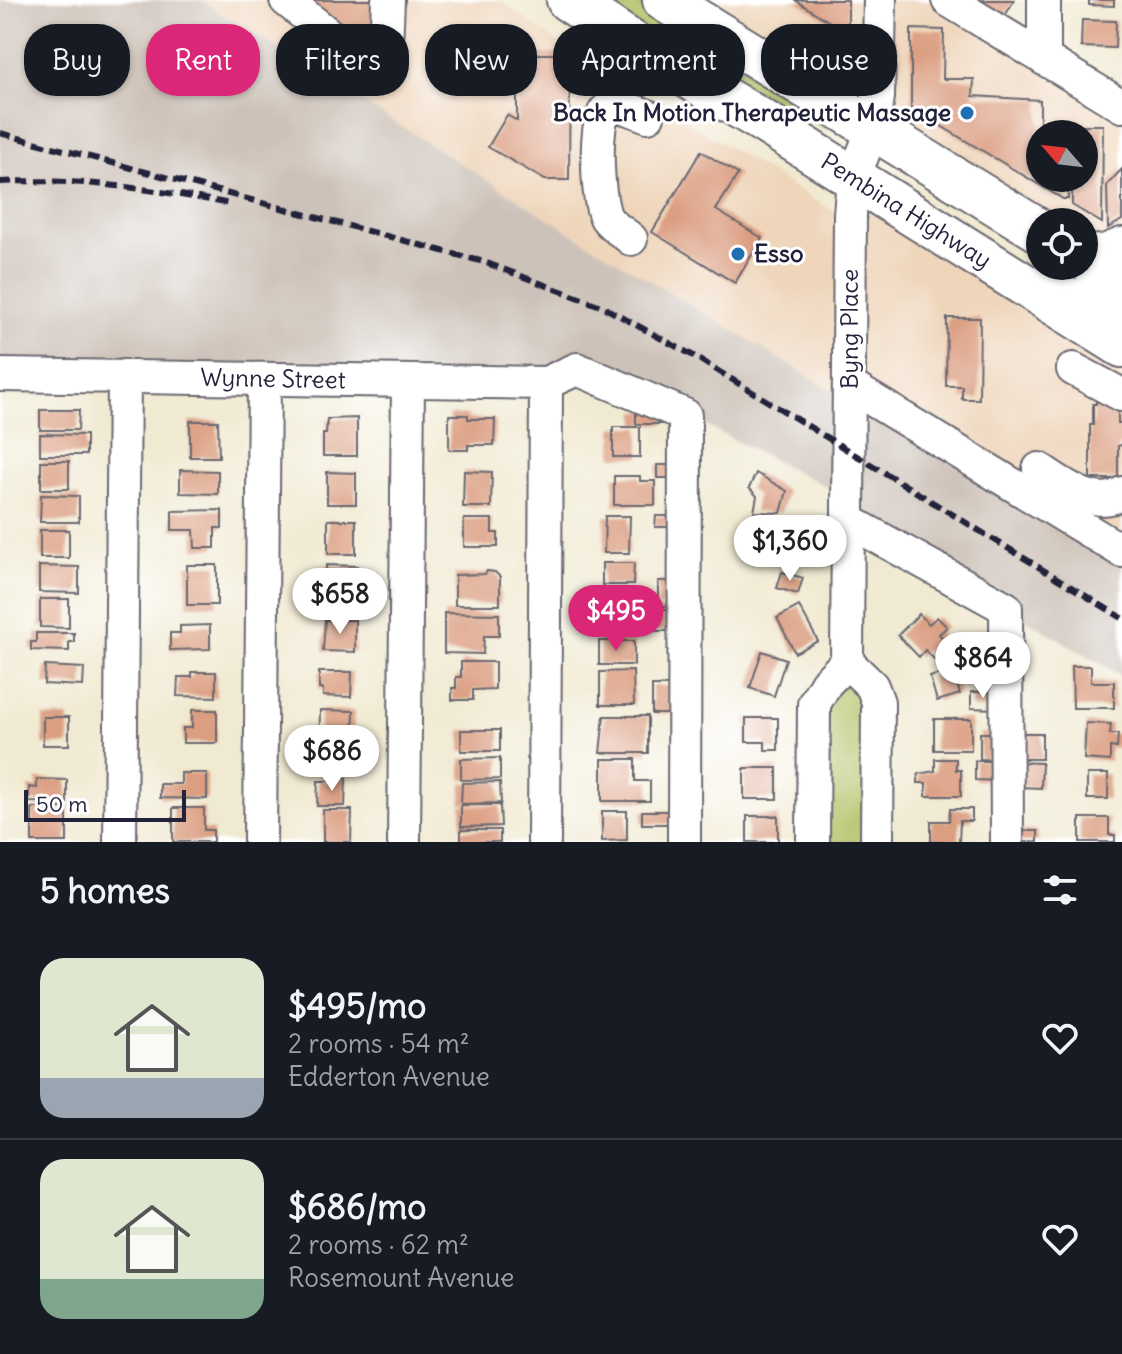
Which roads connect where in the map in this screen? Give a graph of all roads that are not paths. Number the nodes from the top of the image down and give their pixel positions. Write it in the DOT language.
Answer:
graph roads {
  1 [pos="286,0"];
  2 [pos="388,0"];
  3 [pos="568,0"];
  4 [pos="664,0"];
  5 [pos="880,0"];
  6 [pos="948,0"];
  7 [pos="1044,0"];
  8 [pos="1044,59"];
  9 [pos="1122,106"];
  10 [pos="648,116"];
  11 [pos="873,129"];
  12 [pos="853,179"];
  13 [pos="1026,222"];
  14 [pos="631,239"];
  15 [pos="1122,244"];
  16 [pos="1098,252"];
  17 [pos="1098,264"];
  18 [pos="1122,279"];
  19 [pos="1047,297"];
  20 [pos="1122,304"];
  21 [pos="1122,346"];
  22 [pos="1073,369"];
  23 [pos="0,375"];
  24 [pos="124,376"];
  25 [pos="264,379"];
  26 [pos="408,381"];
  27 [pos="546,383"];
  28 [pos="850,386"];
  29 [pos="1122,395"];
  30 [pos="1039,469"];
  31 [pos="1122,493"];
  32 [pos="847,520"];
  33 [pos="1122,551"];
  34 [pos="847,662"];
  35 [pos="120,842"];
  36 [pos="260,842"];
  37 [pos="404,842"];
  38 [pos="544,842"];
  39 [pos="684,842"];
  40 [pos="813,842"];
  41 [pos="877,842"];
  42 [pos="1007,842"];
  1 -- 2 [label="street"];
  3 -- 12 [label="main road, Pembina Highway"];
  4 -- 11 [label="main road"];
  5 -- 11 [label="street, Byng Place"];
  6 -- 8 [label="street"];
  7 -- 8 [label="street"];
  8 -- 9 [label="street"];
  10 -- 14 [label="street"];
  11 -- 12 [label="street, Byng Place"];
  11 -- 13 [label="main road"];
  12 -- 19 [label="main road, Pembina Highway"];
  12 -- 28 [label="street, Byng Place"];
  15 -- 16 [label="street"];
  17 -- 18 [label="main road"];
  19 -- 20 [label="main road"];
  19 -- 21 [label="main road, Pembina Highway"];
  22 -- 29 [label="street"];
  23 -- 24 [label="street, Wynne Street"];
  24 -- 25 [label="street, Wynne Street"];
  24 -- 35 [label="street"];
  25 -- 26 [label="street, Wynne Street"];
  25 -- 36 [label="street"];
  26 -- 27 [label="street, Wynne Street"];
  26 -- 37 [label="street"];
  27 -- 38 [label="street"];
  27 -- 39 [label="street, Wynne Street"];
  28 -- 32 [label="street, Byng Place"];
  28 -- 33 [label="street"];
  30 -- 31 [label="street"];
  32 -- 34 [label="street, Byng Place"];
  32 -- 42 [label="street"];
  34 -- 40 [label="street"];
  34 -- 41 [label="street"];
}
